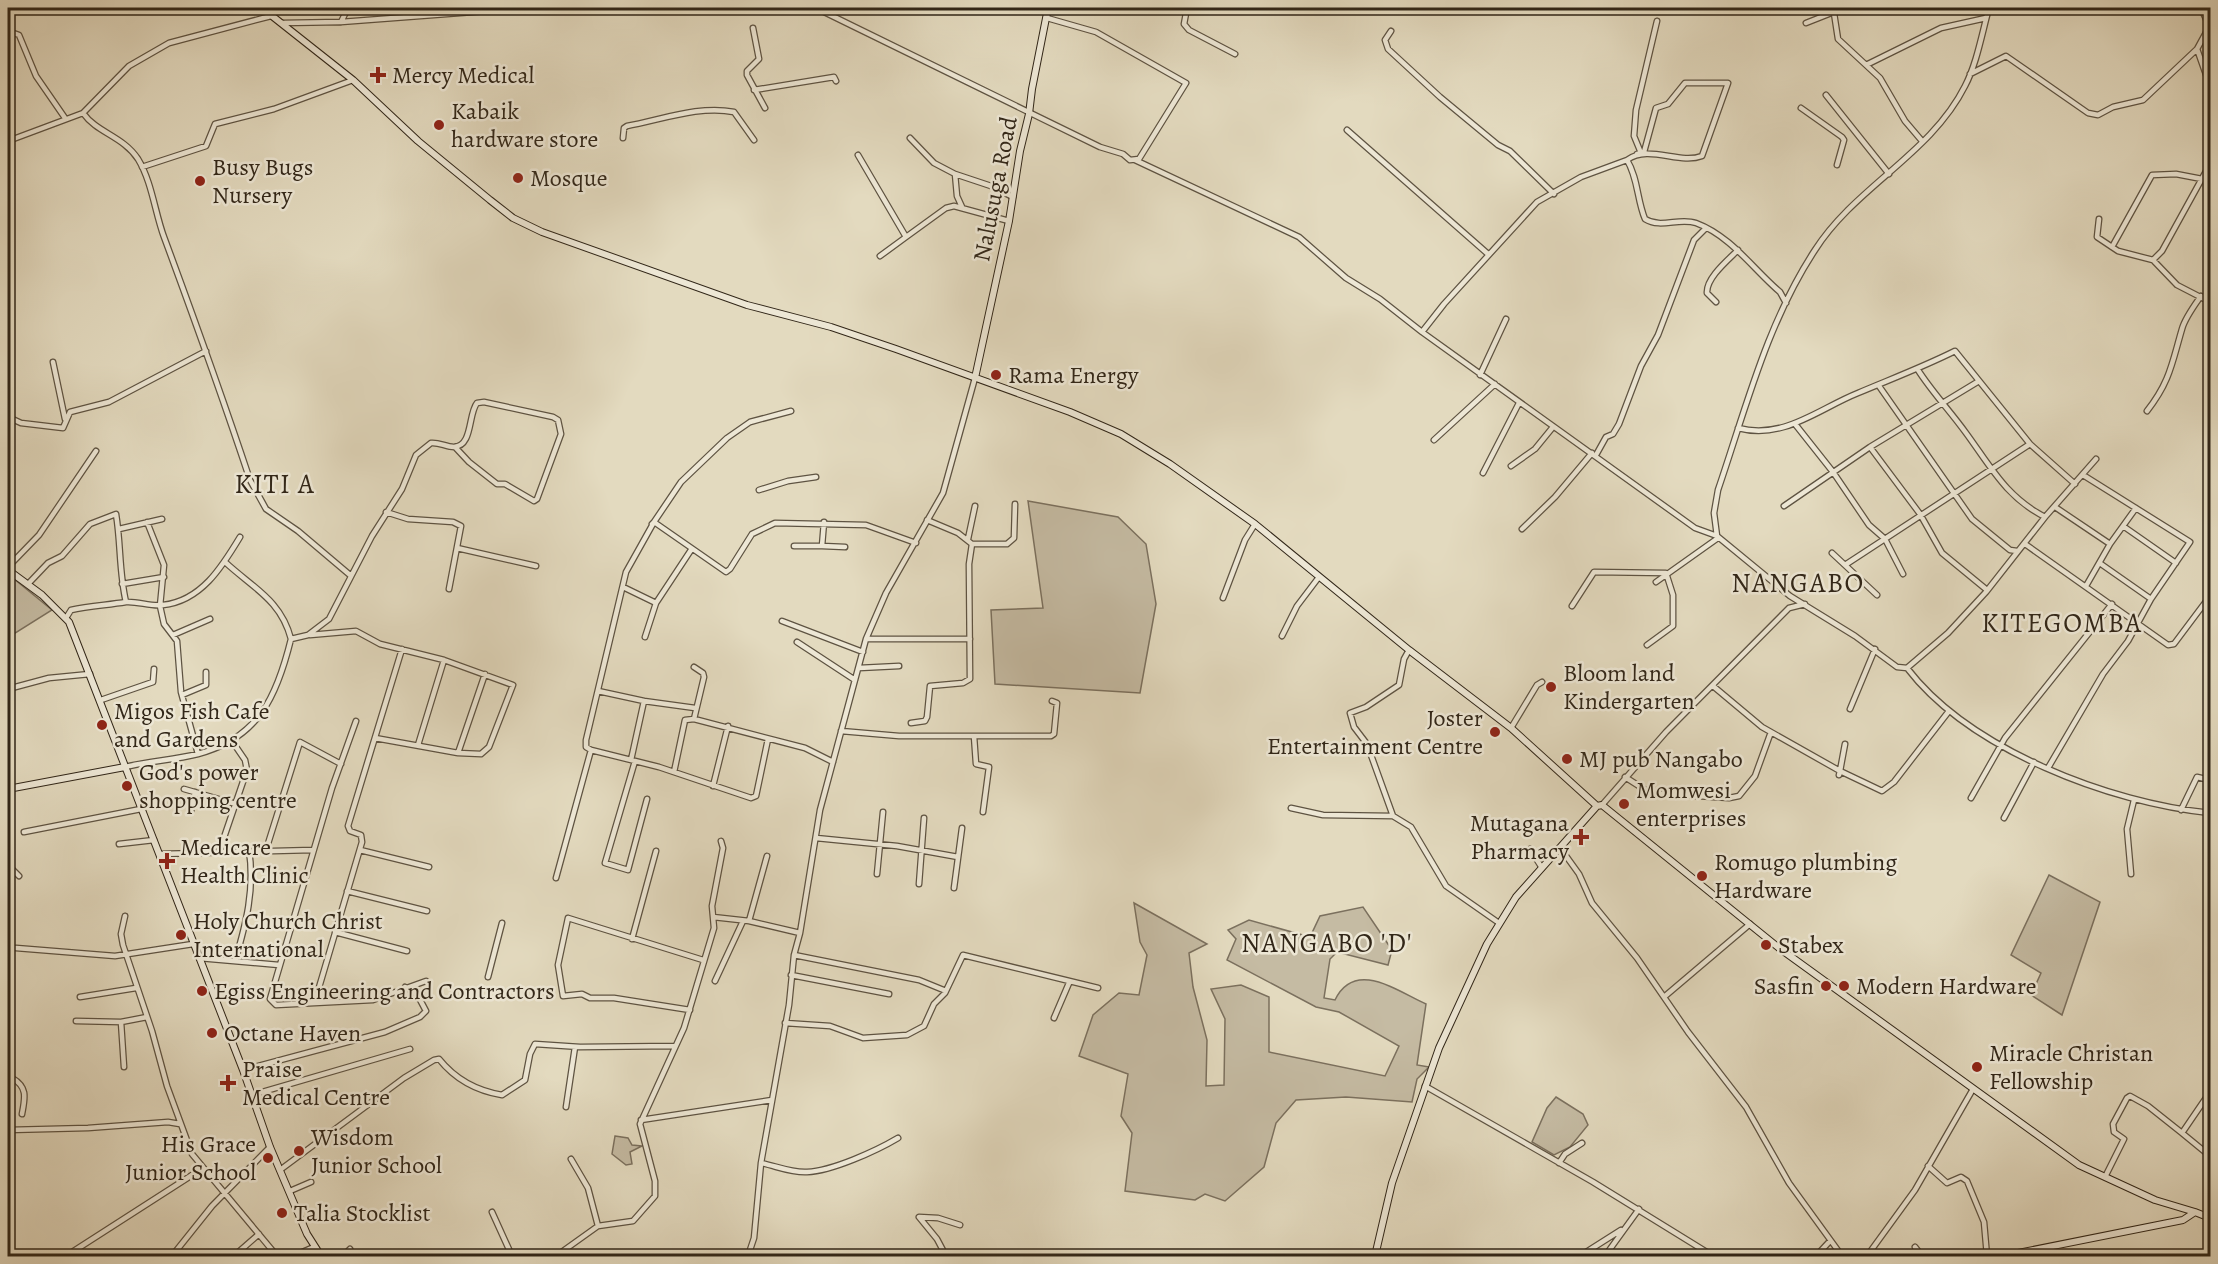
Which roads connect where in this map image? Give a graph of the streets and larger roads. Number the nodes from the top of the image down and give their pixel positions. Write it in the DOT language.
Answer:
graph roads {
  1 [pos="262,8"];
  2 [pos="348,8"];
  3 [pos="528,8"];
  4 [pos="816,8"];
  5 [pos="1048,8"];
  6 [pos="1187,8"];
  7 [pos="1844,8"];
  8 [pos="1989,8"];
  9 [pos="2200,8"];
  10 [pos="1834,13"];
  11 [pos="271,15"];
  12 [pos="1047,18"];
  13 [pos="1986,18"];
  14 [pos="1657,21"];
  15 [pos="341,22"];
  16 [pos="280,23"];
  17 [pos="1806,23"];
  18 [pos="2210,27"];
  19 [pos="753,28"];
  20 [pos="8,31"];
  21 [pos="1391,31"];
  22 [pos="2198,49"];
  23 [pos="1235,54"];
  24 [pos="1866,65"];
  25 [pos="1970,74"];
  26 [pos="353,80"];
  27 [pos="836,81"];
  28 [pos="2211,86"];
  29 [pos="754,90"];
  30 [pos="1826,95"];
  31 [pos="765,108"];
  32 [pos="1801,108"];
  33 [pos="83,113"];
  34 [pos="1029,114"];
  35 [pos="65,118"];
  36 [pos="1347,130"];
  37 [pos="623,138"];
  38 [pos="910,138"];
  39 [pos="754,140"];
  40 [pos="8,141"];
  41 [pos="1922,141"];
  42 [pos="1639,154"];
  43 [pos="858,156"];
  44 [pos="1135,160"];
  45 [pos="1627,160"];
  46 [pos="2211,164"];
  47 [pos="1837,165"];
  48 [pos="142,167"];
  49 [pos="2209,171"];
  50 [pos="955,174"];
  51 [pos="1889,174"];
  52 [pos="2202,179"];
  53 [pos="1554,194"];
  54 [pos="1013,197"];
  55 [pos="962,207"];
  56 [pos="2099,219"];
  57 [pos="1009,221"];
  58 [pos="1706,228"];
  59 [pos="906,237"];
  60 [pos="2112,247"];
  61 [pos="1738,250"];
  62 [pos="1488,254"];
  63 [pos="880,256"];
  64 [pos="2153,260"];
  65 [pos="2200,296"];
  66 [pos="1716,302"];
  67 [pos="2211,302"];
  68 [pos="1786,303"];
  69 [pos="1506,319"];
  70 [pos="1422,332"];
  71 [pos="206,351"];
  72 [pos="53,362"];
  73 [pos="1918,370"];
  74 [pos="1480,375"];
  75 [pos="975,378"];
  76 [pos="1979,381"];
  77 [pos="1495,384"];
  78 [pos="1879,386"];
  79 [pos="1943,403"];
  80 [pos="1519,404"];
  81 [pos="791,411"];
  82 [pos="2147,411"];
  83 [pos="8,417"];
  84 [pos="66,419"];
  85 [pos="1795,424"];
  86 [pos="1908,425"];
  87 [pos="1553,428"];
  88 [pos="1738,428"];
  89 [pos="1434,440"];
  90 [pos="2030,444"];
  91 [pos="455,447"];
  92 [pos="1870,447"];
  93 [pos="96,451"];
  94 [pos="1594,454"];
  95 [pos="2096,459"];
  96 [pos="1511,466"];
  97 [pos="1991,471"];
  98 [pos="1833,472"];
  99 [pos="1483,473"];
  100 [pos="2083,475"];
  101 [pos="816,477"];
  102 [pos="2075,484"];
  103 [pos="759,490"];
  104 [pos="1953,494"];
  105 [pos="1015,504"];
  106 [pos="975,506"];
  107 [pos="1784,506"];
  108 [pos="2055,507"];
  109 [pos="2136,508"];
  110 [pos="386,512"];
  111 [pos="1920,514"];
  112 [pos="2045,516"];
  113 [pos="162,519"];
  114 [pos="927,520"];
  115 [pos="147,522"];
  116 [pos="654,522"];
  117 [pos="824,522"];
  118 [pos="1255,524"];
  119 [pos="2123,525"];
  120 [pos="648,528"];
  121 [pos="119,529"];
  122 [pos="1522,529"];
  123 [pos="240,537"];
  124 [pos="1717,537"];
  125 [pos="968,539"];
  126 [pos="1885,539"];
  127 [pos="916,543"];
  128 [pos="2025,543"];
  129 [pos="972,544"];
  130 [pos="2110,544"];
  131 [pos="794,546"];
  132 [pos="822,546"];
  133 [pos="845,547"];
  134 [pos="457,548"];
  135 [pos="691,550"];
  136 [pos="2017,551"];
  137 [pos="1832,553"];
  138 [pos="225,562"];
  139 [pos="2176,563"];
  140 [pos="2101,564"];
  141 [pos="1845,565"];
  142 [pos="536,566"];
  143 [pos="8,568"];
  144 [pos="1666,573"];
  145 [pos="1903,574"];
  146 [pos="350,575"];
  147 [pos="164,577"];
  148 [pos="1319,577"];
  149 [pos="1656,582"];
  150 [pos="28,584"];
  151 [pos="122,584"];
  152 [pos="623,586"];
  153 [pos="2086,586"];
  154 [pos="449,590"];
  155 [pos="1987,590"];
  156 [pos="1877,595"];
  157 [pos="1790,596"];
  158 [pos="2211,596"];
  159 [pos="1223,598"];
  160 [pos="2151,599"];
  161 [pos="126,602"];
  162 [pos="656,603"];
  163 [pos="1805,604"];
  164 [pos="2112,604"];
  165 [pos="160,606"];
  166 [pos="1572,606"];
  167 [pos="1789,608"];
  168 [pos="66,618"];
  169 [pos="210,619"];
  170 [pos="782,621"];
  171 [pos="2138,623"];
  172 [pos="173,635"];
  173 [pos="308,635"];
  174 [pos="1282,636"];
  175 [pos="645,637"];
  176 [pos="291,639"];
  177 [pos="866,639"];
  178 [pos="970,639"];
  179 [pos="797,642"];
  180 [pos="1647,645"];
  181 [pos="402,649"];
  182 [pos="1875,649"];
  183 [pos="1409,650"];
  184 [pos="863,652"];
  185 [pos="444,660"];
  186 [pos="899,666"];
  187 [pos="694,667"];
  188 [pos="859,668"];
  189 [pos="1907,668"];
  190 [pos="154,669"];
  191 [pos="206,672"];
  192 [pos="90,674"];
  193 [pos="485,674"];
  194 [pos="855,680"];
  195 [pos="1542,682"];
  196 [pos="1713,686"];
  197 [pos="8,689"];
  198 [pos="598,691"];
  199 [pos="182,694"];
  200 [pos="101,700"];
  201 [pos="644,702"];
  202 [pos="1064,703"];
  203 [pos="695,708"];
  204 [pos="1850,710"];
  205 [pos="1949,711"];
  206 [pos="693,719"];
  207 [pos="356,721"];
  208 [pos="911,723"];
  209 [pos="728,726"];
  210 [pos="1511,728"];
  211 [pos="841,731"];
  212 [pos="1771,732"];
  213 [pos="974,736"];
  214 [pos="375,738"];
  215 [pos="768,739"];
  216 [pos="232,741"];
  217 [pos="1845,744"];
  218 [pos="418,746"];
  219 [pos="2001,746"];
  220 [pos="591,750"];
  221 [pos="458,753"];
  222 [pos="198,754"];
  223 [pos="633,760"];
  224 [pos="833,762"];
  225 [pos="2034,762"];
  226 [pos="341,764"];
  227 [pos="124,767"];
  228 [pos="2048,768"];
  229 [pos="674,772"];
  230 [pos="1839,773"];
  231 [pos="1625,777"];
  232 [pos="2211,780"];
  233 [pos="712,786"];
  234 [pos="8,789"];
  235 [pos="184,789"];
  236 [pos="195,792"];
  237 [pos="1971,798"];
  238 [pos="647,799"];
  239 [pos="2134,800"];
  240 [pos="236,804"];
  241 [pos="1599,806"];
  242 [pos="1292,808"];
  243 [pos="141,809"];
  244 [pos="2181,810"];
  245 [pos="191,811"];
  246 [pos="883,812"];
  247 [pos="983,812"];
  248 [pos="2211,813"];
  249 [pos="1393,816"];
  250 [pos="924,818"];
  251 [pos="2004,818"];
  252 [pos="962,828"];
  253 [pos="24,832"];
  254 [pos="816,838"];
  255 [pos="154,840"];
  256 [pos="721,841"];
  257 [pos="119,844"];
  258 [pos="879,845"];
  259 [pos="1530,849"];
  260 [pos="1561,849"];
  261 [pos="249,850"];
  262 [pos="266,850"];
  263 [pos="313,850"];
  264 [pos="360,850"];
  265 [pos="921,850"];
  266 [pos="656,851"];
  267 [pos="219,852"];
  268 [pos="160,854"];
  269 [pos="767,856"];
  270 [pos="958,857"];
  271 [pos="8,865"];
  272 [pos="429,867"];
  273 [pos="1542,868"];
  274 [pos="877,874"];
  275 [pos="2131,874"];
  276 [pos="19,876"];
  277 [pos="556,878"];
  278 [pos="919,884"];
  279 [pos="954,888"];
  280 [pos="347,891"];
  281 [pos="428,911"];
  282 [pos="125,916"];
  283 [pos="713,917"];
  284 [pos="742,921"];
  285 [pos="749,921"];
  286 [pos="502,923"];
  287 [pos="1499,923"];
  288 [pos="1750,924"];
  289 [pos="335,932"];
  290 [pos="800,933"];
  291 [pos="632,939"];
  292 [pos="193,944"];
  293 [pos="16,948"];
  294 [pos="407,951"];
  295 [pos="127,955"];
  296 [pos="794,955"];
  297 [pos="199,958"];
  298 [pos="704,960"];
  299 [pos="235,961"];
  300 [pos="279,965"];
  301 [pos="790,975"];
  302 [pos="488,978"];
  303 [pos="426,981"];
  304 [pos="715,981"];
  305 [pos="1069,983"];
  306 [pos="405,987"];
  307 [pos="136,988"];
  308 [pos="1098,988"];
  309 [pos="946,991"];
  310 [pos="889,994"];
  311 [pos="80,997"];
  312 [pos="1664,997"];
  313 [pos="315,1001"];
  314 [pos="690,1010"];
  315 [pos="147,1017"];
  316 [pos="1054,1018"];
  317 [pos="76,1021"];
  318 [pos="122,1022"];
  319 [pos="785,1023"];
  320 [pos="675,1046"];
  321 [pos="575,1047"];
  322 [pos="410,1049"];
  323 [pos="124,1066"];
  324 [pos="243,1070"];
  325 [pos="12,1078"];
  326 [pos="1425,1086"];
  327 [pos="1973,1089"];
  328 [pos="2211,1092"];
  329 [pos="252,1095"];
  330 [pos="772,1100"];
  331 [pos="566,1107"];
  332 [pos="177,1110"];
  333 [pos="22,1114"];
  334 [pos="641,1120"];
  335 [pos="168,1122"];
  336 [pos="180,1124"];
  337 [pos="8,1130"];
  338 [pos="2182,1132"];
  339 [pos="898,1138"];
  340 [pos="1582,1143"];
  341 [pos="270,1147"];
  342 [pos="2211,1156"];
  343 [pos="571,1159"];
  344 [pos="1559,1162"];
  345 [pos="761,1163"];
  346 [pos="1928,1166"];
  347 [pos="204,1168"];
  348 [pos="280,1170"];
  349 [pos="2105,1177"];
  350 [pos="311,1182"];
  351 [pos="290,1191"];
  352 [pos="225,1194"];
  353 [pos="1639,1209"];
  354 [pos="492,1212"];
  355 [pos="2195,1212"];
  356 [pos="2210,1217"];
  357 [pos="960,1225"];
  358 [pos="598,1226"];
  359 [pos="1624,1227"];
  360 [pos="259,1234"];
  361 [pos="1830,1241"];
  362 [pos="314,1247"];
  363 [pos="1915,1247"];
  364 [pos="350,1249"];
  365 [pos="748,1256"];
  366 [pos="66,1257"];
  367 [pos="172,1257"];
  368 [pos="234,1257"];
  369 [pos="277,1257"];
  370 [pos="293,1257"];
  371 [pos="321,1257"];
  372 [pos="343,1257"];
  373 [pos="512,1257"];
  374 [pos="556,1257"];
  375 [pos="800,1257"];
  376 [pos="946,1257"];
  377 [pos="1376,1257"];
  378 [pos="1580,1257"];
  379 [pos="1605,1257"];
  380 [pos="1713,1257"];
  381 [pos="1816,1257"];
  382 [pos="1842,1257"];
  383 [pos="1867,1257"];
  384 [pos="1922,1257"];
  385 [pos="1987,1257"];
  386 [pos="2003,1257"];
  1 -- 11 [label="street"];
  2 -- 15 [label="street"];
  3 -- 15 [label="street"];
  4 -- 34 [label="street"];
  5 -- 12 [label="street, Nalusuga Road"];
  6 -- 23 [label="street"];
  7 -- 10 [label="street"];
  8 -- 13 [label="street"];
  9 -- 18 [label="street"];
  10 -- 17 [label="street"];
  10 -- 24 [label="street"];
  11 -- 16 [label="street"];
  11 -- 33 [label="street"];
  12 -- 34 [label="street, Nalusuga Road"];
  12 -- 44 [label="street"];
  13 -- 24 [label="street"];
  13 -- 25 [label="street"];
  14 -- 42 [label="street"];
  15 -- 16 [label="street"];
  16 -- 26 [label="street"];
  18 -- 22 [label="street"];
  19 -- 29 [label="street"];
  20 -- 35 [label="street"];
  21 -- 53 [label="street"];
  22 -- 25 [label="street"];
  22 -- 28 [label="street"];
  24 -- 41 [label="street"];
  25 -- 41 [label="street"];
  26 -- 48 [label="street"];
  26 -- 75 [label="street"];
  27 -- 29 [label="street"];
  29 -- 31 [label="street"];
  30 -- 51 [label="street"];
  32 -- 47 [label="street"];
  33 -- 35 [label="street"];
  33 -- 48 [label="street"];
  34 -- 44 [label="street"];
  34 -- 54 [label="street, Nalusuga Road"];
  35 -- 40 [label="street"];
  36 -- 62 [label="street"];
  37 -- 39 [label="street"];
  38 -- 50 [label="street"];
  41 -- 51 [label="street"];
  42 -- 42 [label="street"];
  42 -- 45 [label="street"];
  43 -- 59 [label="street"];
  44 -- 70 [label="street"];
  45 -- 53 [label="street"];
  45 -- 58 [label="street"];
  46 -- 49 [label="street"];
  48 -- 71 [label="street"];
  49 -- 52 [label="street"];
  50 -- 54 [label="street"];
  50 -- 55 [label="street"];
  51 -- 68 [label="street"];
  52 -- 60 [label="street"];
  52 -- 64 [label="street"];
  53 -- 62 [label="street"];
  54 -- 57 [label="street, Nalusuga Road"];
  55 -- 57 [label="street"];
  55 -- 59 [label="street"];
  56 -- 60 [label="street"];
  57 -- 75 [label="street, Nalusuga Road"];
  58 -- 61 [label="street"];
  58 -- 94 [label="street"];
  59 -- 63 [label="street"];
  60 -- 64 [label="street"];
  61 -- 66 [label="street"];
  61 -- 68 [label="street"];
  62 -- 70 [label="street"];
  64 -- 65 [label="street"];
  65 -- 67 [label="street"];
  65 -- 82 [label="street"];
  68 -- 88 [label="street"];
  69 -- 74 [label="street"];
  70 -- 74 [label="street"];
  71 -- 84 [label="street"];
  71 -- 146 [label="street"];
  72 -- 84 [label="street"];
  73 -- 76 [label="street"];
  73 -- 78 [label="street"];
  73 -- 79 [label="street"];
  74 -- 77 [label="street"];
  75 -- 114 [label="street"];
  75 -- 118 [label="street"];
  76 -- 79 [label="street"];
  76 -- 90 [label="street"];
  77 -- 80 [label="street"];
  77 -- 89 [label="street"];
  78 -- 85 [label="street"];
  78 -- 86 [label="street"];
  79 -- 86 [label="street"];
  79 -- 97 [label="street"];
  80 -- 87 [label="street"];
  80 -- 99 [label="street"];
  81 -- 116 [label="street"];
  83 -- 84 [label="street"];
  85 -- 88 [label="street"];
  85 -- 98 [label="street"];
  86 -- 92 [label="street"];
  86 -- 104 [label="street"];
  87 -- 94 [label="street"];
  87 -- 96 [label="street"];
  88 -- 124 [label="street"];
  90 -- 97 [label="street"];
  90 -- 102 [label="street"];
  91 -- 91 [label="street"];
  91 -- 110 [label="street"];
  92 -- 98 [label="street"];
  92 -- 111 [label="street"];
  93 -- 143 [label="street"];
  94 -- 122 [label="street"];
  94 -- 124 [label="street"];
  95 -- 100 [label="street"];
  97 -- 104 [label="street"];
  97 -- 112 [label="street"];
  98 -- 107 [label="street"];
  98 -- 126 [label="street"];
  100 -- 102 [label="street"];
  100 -- 109 [label="street"];
  101 -- 103 [label="street"];
  102 -- 108 [label="street"];
  104 -- 111 [label="street"];
  104 -- 136 [label="street"];
  105 -- 129 [label="street"];
  106 -- 125 [label="street"];
  108 -- 112 [label="street"];
  108 -- 130 [label="street"];
  109 -- 119 [label="street"];
  109 -- 139 [label="street"];
  110 -- 134 [label="street"];
  110 -- 146 [label="street"];
  111 -- 126 [label="street"];
  111 -- 155 [label="street"];
  112 -- 128 [label="street"];
  113 -- 115 [label="street"];
  114 -- 125 [label="street"];
  114 -- 127 [label="street"];
  115 -- 121 [label="street"];
  115 -- 147 [label="street"];
  116 -- 120 [label="street"];
  116 -- 135 [label="street"];
  116 -- 152 [label="street"];
  117 -- 127 [label="street"];
  117 -- 132 [label="street"];
  117 -- 135 [label="street"];
  118 -- 148 [label="street"];
  118 -- 159 [label="street"];
  119 -- 130 [label="street"];
  119 -- 139 [label="street"];
  121 -- 150 [label="street"];
  121 -- 151 [label="street"];
  123 -- 138 [label="street"];
  124 -- 144 [label="street"];
  124 -- 157 [label="street"];
  125 -- 129 [label="street"];
  126 -- 141 [label="street"];
  126 -- 145 [label="street"];
  127 -- 177 [label="street"];
  128 -- 136 [label="street"];
  128 -- 153 [label="street"];
  129 -- 178 [label="street"];
  130 -- 140 [label="street"];
  131 -- 132 [label="street"];
  132 -- 133 [label="street"];
  134 -- 142 [label="street"];
  134 -- 154 [label="street"];
  135 -- 162 [label="street"];
  136 -- 155 [label="street"];
  137 -- 141 [label="street"];
  138 -- 165 [label="street"];
  138 -- 176 [label="street"];
  139 -- 160 [label="street"];
  140 -- 153 [label="street"];
  140 -- 160 [label="street"];
  141 -- 156 [label="street"];
  143 -- 150 [label="street"];
  144 -- 149 [label="street"];
  144 -- 166 [label="street"];
  144 -- 180 [label="street"];
  146 -- 173 [label="street"];
  147 -- 151 [label="street"];
  147 -- 165 [label="street"];
  148 -- 174 [label="street"];
  148 -- 183 [label="street"];
  150 -- 168 [label="street"];
  151 -- 161 [label="street"];
  152 -- 162 [label="street"];
  152 -- 198 [label="street"];
  153 -- 164 [label="street"];
  155 -- 189 [label="street"];
  157 -- 163 [label="street"];
  157 -- 167 [label="street"];
  158 -- 171 [label="street"];
  160 -- 171 [label="street"];
  161 -- 165 [label="street"];
  161 -- 168 [label="street"];
  162 -- 175 [label="street"];
  163 -- 167 [label="street"];
  163 -- 182 [label="street"];
  164 -- 171 [label="street"];
  164 -- 219 [label="street"];
  165 -- 172 [label="street"];
  167 -- 196 [label="street"];
  168 -- 192 [label="street"];
  169 -- 172 [label="street"];
  170 -- 184 [label="street"];
  171 -- 228 [label="street"];
  172 -- 199 [label="street"];
  173 -- 176 [label="street"];
  173 -- 181 [label="street"];
  176 -- 216 [label="street"];
  177 -- 178 [label="street"];
  177 -- 184 [label="street"];
  178 -- 208 [label="street"];
  179 -- 194 [label="street"];
  181 -- 185 [label="street"];
  181 -- 214 [label="street"];
  182 -- 189 [label="street"];
  182 -- 204 [label="street"];
  183 -- 210 [label="street"];
  183 -- 249 [label="street"];
  184 -- 188 [label="street"];
  185 -- 193 [label="street"];
  185 -- 218 [label="street"];
  186 -- 188 [label="street"];
  187 -- 203 [label="street"];
  188 -- 194 [label="street"];
  189 -- 205 [label="street"];
  190 -- 200 [label="street"];
  191 -- 199 [label="street"];
  192 -- 197 [label="street"];
  192 -- 200 [label="street"];
  193 -- 221 [label="street"];
  193 -- 221 [label="street"];
  194 -- 211 [label="street"];
  195 -- 210 [label="street"];
  196 -- 212 [label="street"];
  196 -- 231 [label="street"];
  198 -- 201 [label="street"];
  198 -- 220 [label="street"];
  199 -- 222 [label="street"];
  200 -- 227 [label="street"];
  201 -- 203 [label="street"];
  201 -- 223 [label="street"];
  202 -- 213 [label="street"];
  203 -- 206 [label="street"];
  205 -- 219 [label="street"];
  205 -- 230 [label="street"];
  206 -- 209 [label="street"];
  206 -- 229 [label="street"];
  207 -- 226 [label="street"];
  209 -- 215 [label="street"];
  209 -- 233 [label="street"];
  210 -- 241 [label="street"];
  211 -- 213 [label="street"];
  211 -- 224 [label="street"];
  212 -- 230 [label="street"];
  212 -- 231 [label="street"];
  213 -- 247 [label="street"];
  214 -- 218 [label="street"];
  214 -- 264 [label="street"];
  215 -- 224 [label="street"];
  215 -- 233 [label="street"];
  216 -- 222 [label="street"];
  216 -- 240 [label="street"];
  217 -- 230 [label="street"];
  218 -- 221 [label="street"];
  219 -- 225 [label="street"];
  219 -- 237 [label="street"];
  220 -- 223 [label="street"];
  220 -- 277 [label="street"];
  222 -- 227 [label="street"];
  223 -- 229 [label="street"];
  223 -- 238 [label="street"];
  224 -- 254 [label="street"];
  225 -- 228 [label="street"];
  225 -- 251 [label="street"];
  226 -- 262 [label="street"];
  226 -- 263 [label="street"];
  227 -- 234 [label="street"];
  227 -- 243 [label="street"];
  228 -- 239 [label="street"];
  229 -- 233 [label="street"];
  231 -- 241 [label="street"];
  232 -- 244 [label="street"];
  235 -- 236 [label="street"];
  236 -- 240 [label="street"];
  236 -- 245 [label="street"];
  239 -- 244 [label="street"];
  239 -- 275 [label="street"];
  240 -- 267 [label="street"];
  241 -- 260 [label="street"];
  241 -- 288 [label="street"];
  242 -- 249 [label="street"];
  243 -- 253 [label="street"];
  243 -- 255 [label="street"];
  244 -- 248 [label="street"];
  246 -- 258 [label="street"];
  249 -- 287 [label="street"];
  250 -- 265 [label="street"];
  252 -- 270 [label="street"];
  254 -- 258 [label="street"];
  254 -- 290 [label="street"];
  255 -- 257 [label="street"];
  255 -- 268 [label="street"];
  256 -- 283 [label="street"];
  258 -- 265 [label="street"];
  258 -- 274 [label="street"];
  259 -- 273 [label="street"];
  260 -- 273 [label="street"];
  260 -- 312 [label="street"];
  261 -- 262 [label="street"];
  261 -- 267 [label="street"];
  261 -- 299 [label="street"];
  262 -- 263 [label="street"];
  263 -- 300 [label="street"];
  264 -- 272 [label="street"];
  264 -- 280 [label="street"];
  265 -- 270 [label="street"];
  265 -- 278 [label="street"];
  266 -- 291 [label="street"];
  267 -- 268 [label="street"];
  268 -- 292 [label="street"];
  269 -- 285 [label="street"];
  270 -- 279 [label="street"];
  271 -- 276 [label="street"];
  273 -- 287 [label="street"];
  280 -- 281 [label="street"];
  280 -- 289 [label="street"];
  282 -- 295 [label="street"];
  283 -- 284 [label="street"];
  283 -- 298 [label="street"];
  284 -- 285 [label="street"];
  284 -- 304 [label="street"];
  285 -- 290 [label="street"];
  286 -- 302 [label="street"];
  287 -- 326 [label="street"];
  288 -- 312 [label="street"];
  288 -- 327 [label="street"];
  289 -- 294 [label="street"];
  289 -- 313 [label="street"];
  290 -- 296 [label="street"];
  291 -- 298 [label="street"];
  291 -- 314 [label="street"];
  292 -- 295 [label="street"];
  292 -- 297 [label="street"];
  293 -- 295 [label="street"];
  295 -- 307 [label="street"];
  296 -- 301 [label="street"];
  296 -- 309 [label="street"];
  297 -- 299 [label="street"];
  297 -- 324 [label="street"];
  298 -- 314 [label="street"];
  299 -- 300 [label="street"];
  300 -- 313 [label="street"];
  301 -- 310 [label="street"];
  301 -- 319 [label="street"];
  303 -- 306 [label="street"];
  305 -- 308 [label="street"];
  305 -- 309 [label="street"];
  305 -- 316 [label="street"];
  306 -- 313 [label="street"];
  306 -- 324 [label="street"];
  307 -- 311 [label="street"];
  307 -- 315 [label="street"];
  309 -- 319 [label="street"];
  312 -- 361 [label="street"];
  314 -- 320 [label="street"];
  315 -- 318 [label="street"];
  315 -- 332 [label="street"];
  317 -- 318 [label="street"];
  318 -- 323 [label="street"];
  319 -- 330 [label="street"];
  320 -- 321 [label="street"];
  320 -- 334 [label="street"];
  321 -- 331 [label="street"];
  321 -- 348 [label="street"];
  322 -- 329 [label="street"];
  324 -- 329 [label="street"];
  325 -- 333 [label="street"];
  326 -- 344 [label="street"];
  326 -- 377 [label="street"];
  327 -- 346 [label="street"];
  327 -- 349 [label="street"];
  328 -- 338 [label="street"];
  329 -- 341 [label="street"];
  330 -- 334 [label="street"];
  330 -- 345 [label="street"];
  332 -- 335 [label="street"];
  332 -- 336 [label="street"];
  334 -- 358 [label="street"];
  335 -- 336 [label="street"];
  335 -- 337 [label="street"];
  336 -- 347 [label="street"];
  338 -- 342 [label="street"];
  338 -- 349 [label="street"];
  339 -- 345 [label="street"];
  340 -- 344 [label="street"];
  341 -- 348 [label="street"];
  341 -- 352 [label="street"];
  343 -- 358 [label="street"];
  344 -- 353 [label="street"];
  345 -- 365 [label="street"];
  346 -- 383 [label="street"];
  346 -- 385 [label="street"];
  347 -- 352 [label="street"];
  347 -- 366 [label="street"];
  348 -- 351 [label="street"];
  349 -- 355 [label="street"];
  350 -- 351 [label="street"];
  351 -- 362 [label="street"];
  352 -- 360 [label="street"];
  352 -- 367 [label="street"];
  353 -- 359 [label="street"];
  353 -- 380 [label="street"];
  354 -- 373 [label="street"];
  355 -- 356 [label="street"];
  355 -- 386 [label="street"];
  357 -- 376 [label="street"];
  358 -- 374 [label="street"];
  359 -- 378 [label="street"];
  359 -- 379 [label="street"];
  360 -- 368 [label="street"];
  360 -- 369 [label="street"];
  361 -- 381 [label="street"];
  361 -- 382 [label="street"];
  362 -- 370 [label="street"];
  362 -- 371 [label="street"];
  363 -- 384 [label="street"];
  364 -- 372 [label="street"];
  365 -- 375 [label="street"];
}
